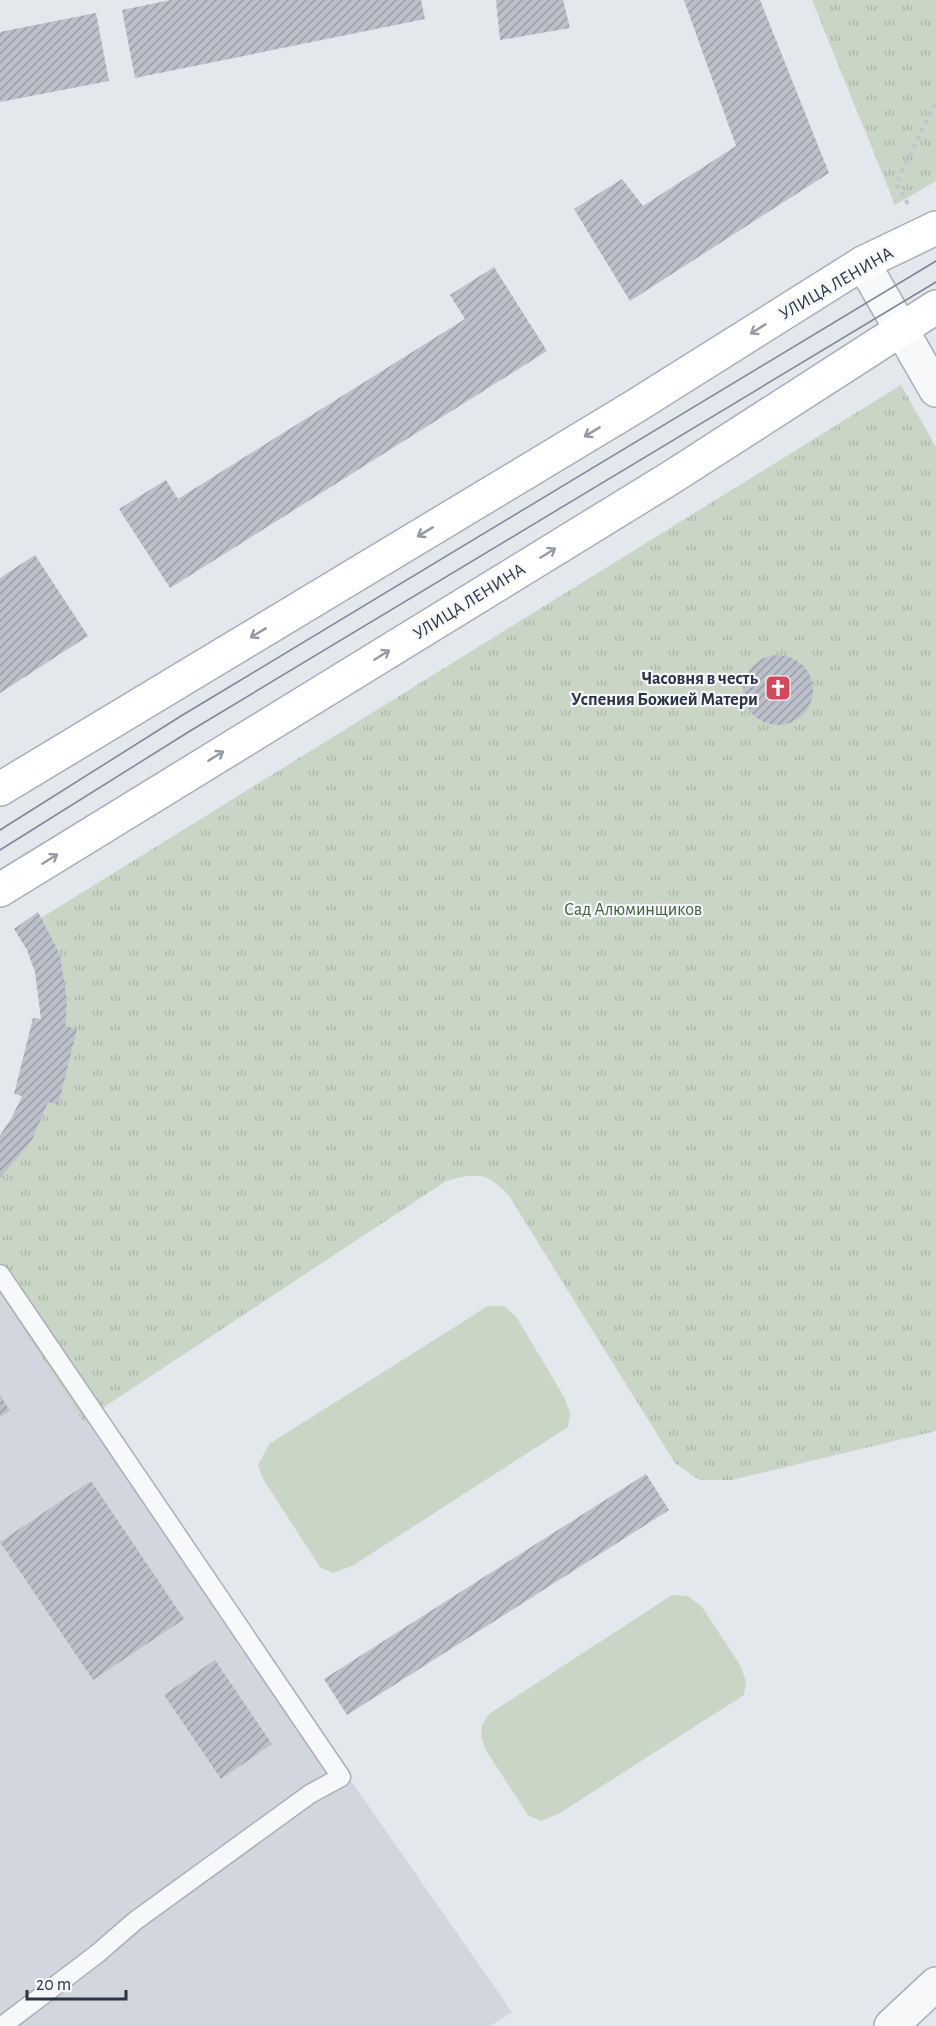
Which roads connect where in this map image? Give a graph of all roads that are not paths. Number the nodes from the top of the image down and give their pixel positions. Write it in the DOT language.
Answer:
graph roads {
  1 [pos="930,231"];
  2 [pos="863,263"];
  3 [pos="936,307"];
  4 [pos="902,331"];
  5 [pos="936,390"];
  6 [pos="0,789"];
  7 [pos="0,890"];
  8 [pos="0,1274"];
  9 [pos="936,1984"];
  10 [pos="2,2026"];
  11 [pos="891,2026"];
  1 -- 2 [label="main road, УЛИЦА ЛЕНИНА"];
  2 -- 4 [label="street"];
  2 -- 6 [label="main road, УЛИЦА ЛЕНИНА, one-way"];
  3 -- 4 [label="main road, УЛИЦА ЛЕНИНА"];
  4 -- 5 [label="street"];
  7 -- 4 [label="main road, УЛИЦА ЛЕНИНА, one-way"];
  8 -- 10 [label="lane"];
  9 -- 11 [label="street"];
}
